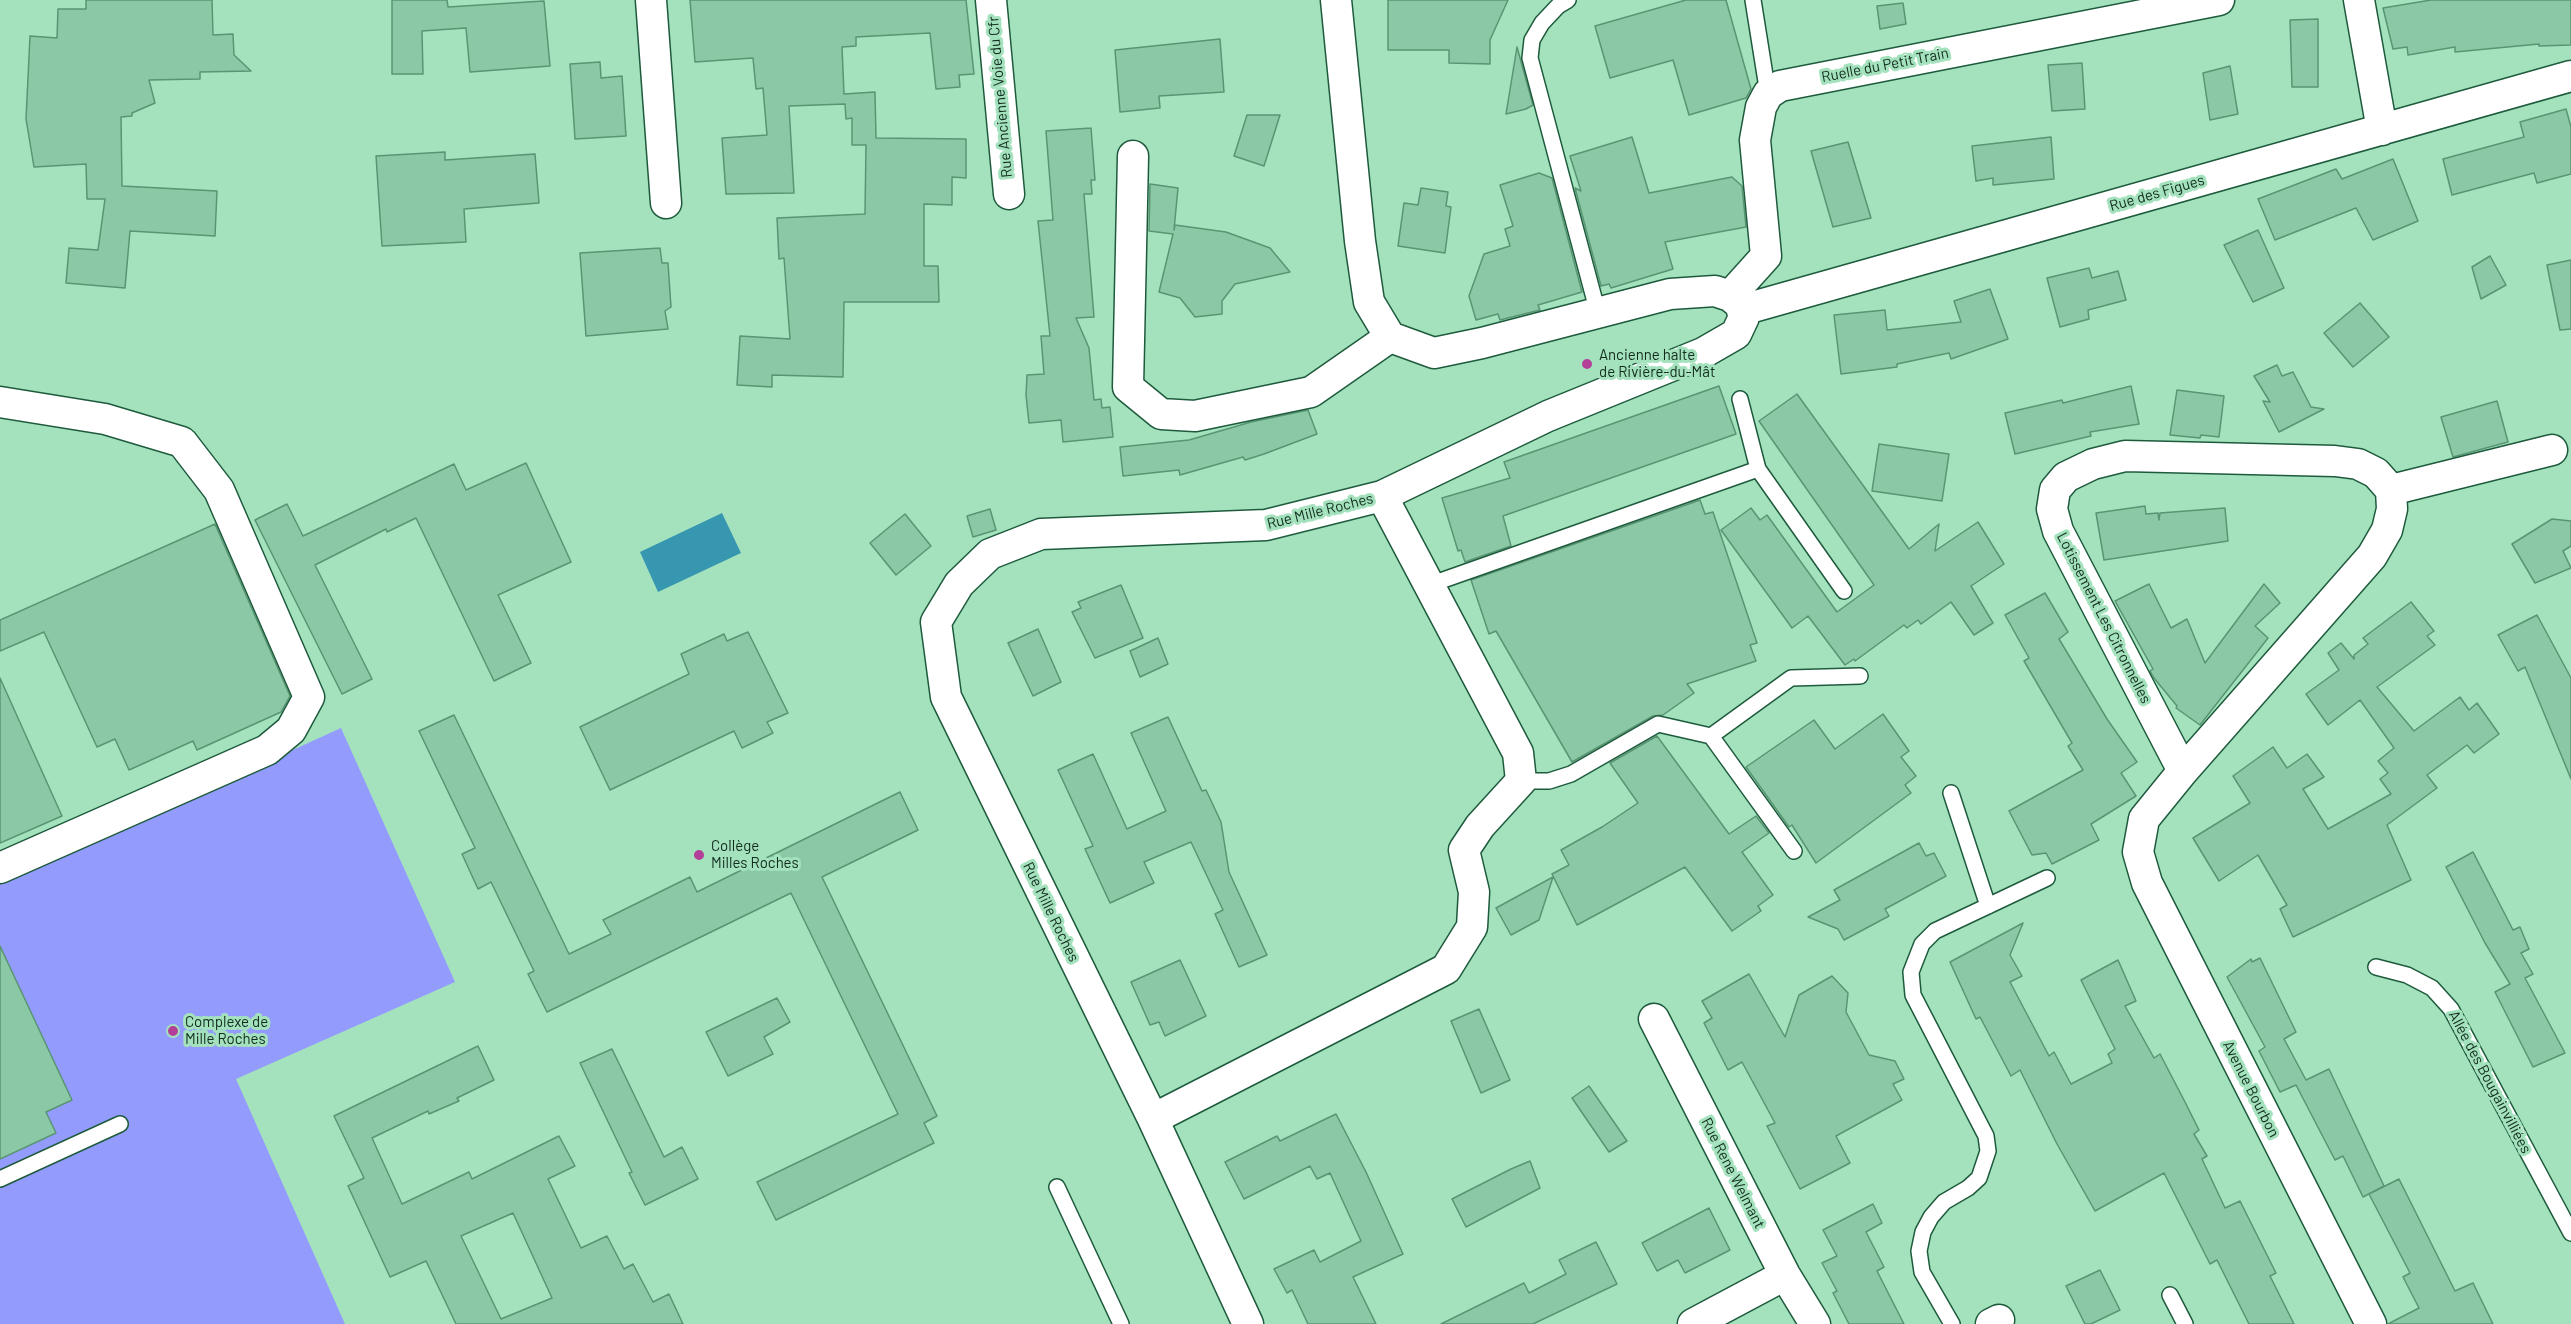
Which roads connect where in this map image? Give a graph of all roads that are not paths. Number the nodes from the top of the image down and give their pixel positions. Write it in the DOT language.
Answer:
graph roads {
  1 [pos="651,0"];
  2 [pos="991,0"];
  3 [pos="1336,0"];
  4 [pos="1569,0"];
  5 [pos="1753,0"];
  6 [pos="2219,0"];
  7 [pos="2359,0"];
  8 [pos="2571,76"];
  9 [pos="1768,94"];
  10 [pos="2382,130"];
  11 [pos="1133,156"];
  12 [pos="1009,194"];
  13 [pos="666,203"];
  14 [pos="1736,303"];
  15 [pos="1598,313"];
  16 [pos="1390,337"];
  17 [pos="1740,399"];
  18 [pos="0,402"];
  19 [pos="2552,450"];
  20 [pos="1758,469"];
  21 [pos="2391,490"];
  22 [pos="1382,496"];
  23 [pos="1429,585"];
  24 [pos="1844,591"];
  25 [pos="1860,676"];
  26 [pos="1710,736"];
  27 [pos="2183,771"];
  28 [pos="1521,781"];
  29 [pos="1951,794"];
  30 [pos="1794,852"];
  31 [pos="0,868"];
  32 [pos="2047,878"];
  33 [pos="1988,906"];
  34 [pos="2376,967"];
  35 [pos="1654,1019"];
  36 [pos="1153,1119"];
  37 [pos="120,1124"];
  38 [pos="0,1179"];
  39 [pos="1058,1187"];
  40 [pos="2571,1233"];
  41 [pos="1785,1275"];
  42 [pos="2170,1295"];
  43 [pos="1122,1324"];
  44 [pos="1248,1324"];
  45 [pos="1693,1324"];
  46 [pos="1815,1324"];
  47 [pos="1952,1324"];
  48 [pos="2185,1324"];
  49 [pos="2371,1324"];
  1 -- 13 [label="street"];
  2 -- 12 [label="street, Rue Ancienne Voie du Cfr"];
  3 -- 16 [label="street"];
  4 -- 15 [label="lane"];
  5 -- 9 [label="lane"];
  6 -- 9 [label="street, Ruelle du Petit Train"];
  7 -- 10 [label="street"];
  8 -- 10 [label="street, Rue des Figues"];
  9 -- 14 [label="street"];
  10 -- 14 [label="street, Rue des Figues"];
  11 -- 16 [label="street"];
  14 -- 15 [label="street"];
  14 -- 22 [label="street, Rue Mille Roches"];
  15 -- 16 [label="street"];
  17 -- 20 [label="lane"];
  18 -- 31 [label="street"];
  19 -- 21 [label="street"];
  20 -- 23 [label="lane"];
  20 -- 24 [label="lane"];
  21 -- 27 [label="street"];
  21 -- 27 [label="street, Lotissement Les Citronnelles"];
  22 -- 23 [label="street"];
  22 -- 36 [label="street, Rue Mille Roches"];
  23 -- 28 [label="street"];
  25 -- 26 [label="lane"];
  26 -- 28 [label="lane"];
  26 -- 30 [label="lane"];
  27 -- 49 [label="street, Avenue Bourbon"];
  28 -- 36 [label="street"];
  29 -- 33 [label="lane"];
  32 -- 33 [label="lane"];
  33 -- 47 [label="lane"];
  34 -- 40 [label="lane, Allée des Bougainvilliées"];
  35 -- 41 [label="street, Rue Rene Welmant"];
  36 -- 44 [label="street, Rue Mille Roches"];
  37 -- 38 [label="lane"];
  39 -- 43 [label="lane"];
  41 -- 45 [label="street"];
  41 -- 46 [label="street, Rue Rene Welmant"];
  42 -- 48 [label="lane"];
}
